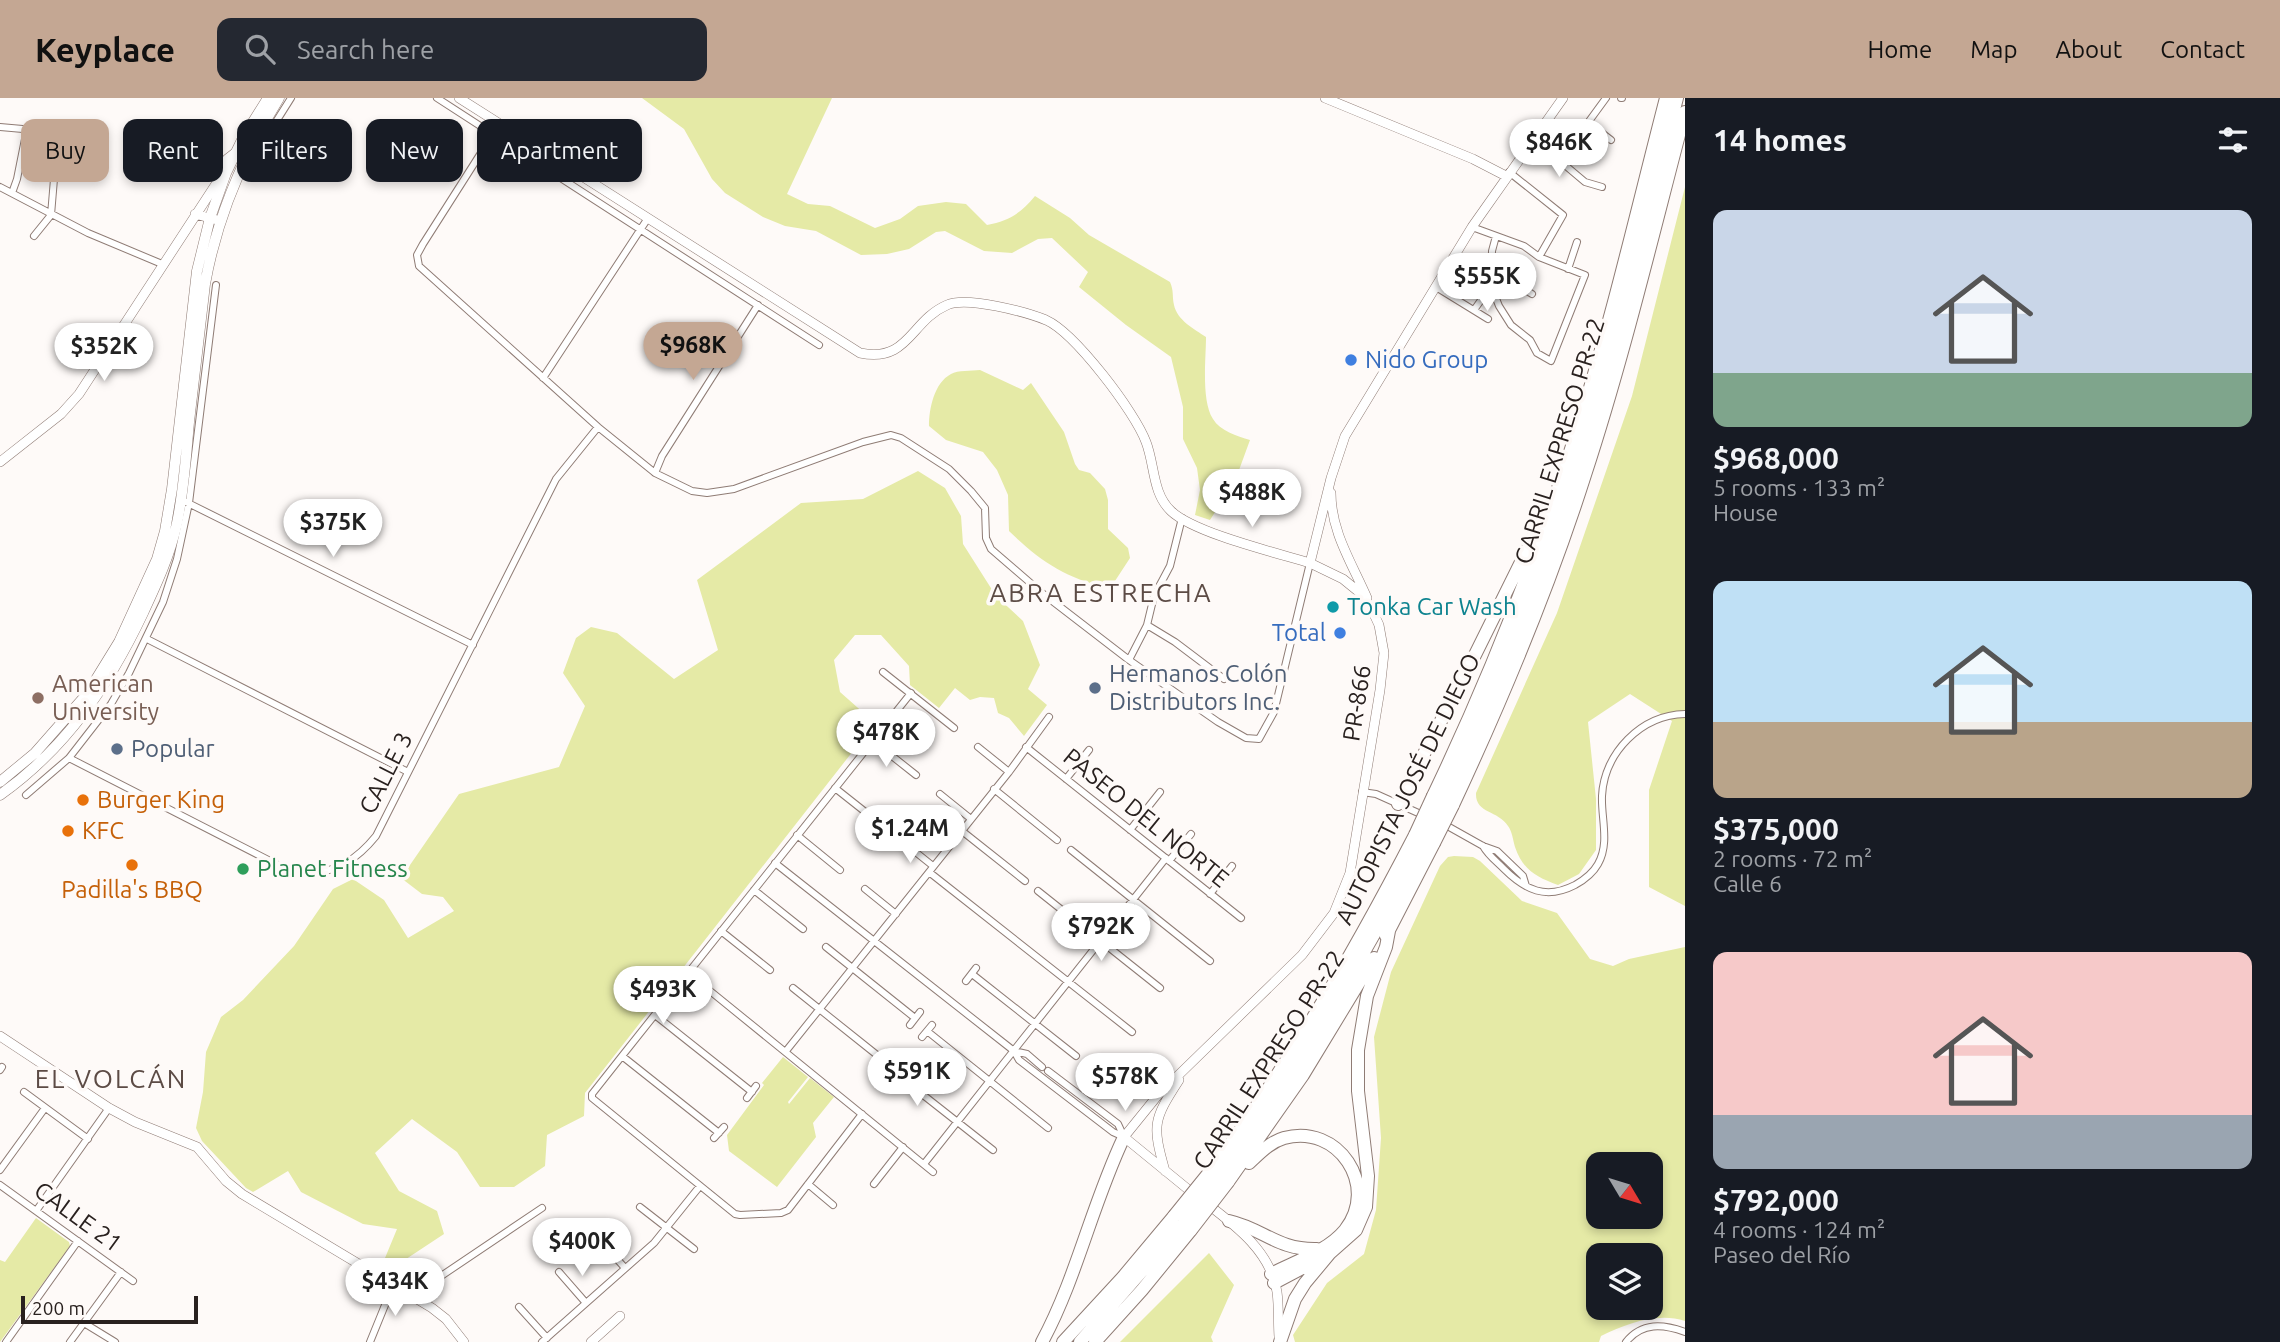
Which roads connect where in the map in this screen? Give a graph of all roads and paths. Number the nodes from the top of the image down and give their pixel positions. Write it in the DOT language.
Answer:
graph roads {
  1 [pos="260,98"];
  2 [pos="268,98"];
  3 [pos="279,98"];
  4 [pos="291,98"];
  5 [pos="437,98"];
  6 [pos="459,98"];
  7 [pos="1325,98"];
  8 [pos="1563,98"];
  9 [pos="1606,98"];
  10 [pos="1666,98"];
  11 [pos="1677,98"];
  12 [pos="1685,112"];
  13 [pos="256,117"];
  14 [pos="1589,123"];
  15 [pos="477,124"];
  16 [pos="0,127"];
  17 [pos="21,129"];
  18 [pos="1534,139"];
  19 [pos="1611,140"];
  20 [pos="236,152"];
  21 [pos="477,159"];
  22 [pos="1560,161"];
  23 [pos="21,162"];
  24 [pos="1508,174"];
  25 [pos="54,182"];
  26 [pos="567,182"];
  27 [pos="0,187"];
  28 [pos="1602,187"];
  29 [pos="12,193"];
  30 [pos="229,196"];
  31 [pos="51,214"];
  32 [pos="195,214"];
  33 [pos="648,218"];
  34 [pos="215,219"];
  35 [pos="1472,227"];
  36 [pos="640,229"];
  37 [pos="34,236"];
  38 [pos="1496,236"];
  39 [pos="1577,242"];
  40 [pos="1539,257"];
  41 [pos="162,264"];
  42 [pos="1492,269"];
  43 [pos="1568,269"];
  44 [pos="216,285"];
  45 [pos="1491,286"];
  46 [pos="1436,288"];
  47 [pos="1532,294"];
  48 [pos="758,305"];
  49 [pos="202,310"];
  50 [pos="1474,310"];
  51 [pos="212,319"];
  52 [pos="1488,319"];
  53 [pos="820,345"];
  54 [pos="543,378"];
  55 [pos="598,427"];
  56 [pos="0,462"];
  57 [pos="655,473"];
  58 [pos="1332,476"];
  59 [pos="180,499"];
  60 [pos="1550,511"];
  61 [pos="1182,518"];
  62 [pos="1310,564"];
  63 [pos="1373,612"];
  64 [pos="1147,625"];
  65 [pos="146,639"];
  66 [pos="472,645"];
  67 [pos="1129,660"];
  68 [pos="883,672"];
  69 [pos="1224,679"];
  70 [pos="911,694"];
  71 [pos="1685,714"];
  72 [pos="1049,716"];
  73 [pos="954,728"];
  74 [pos="873,741"];
  75 [pos="978,747"];
  76 [pos="1026,747"];
  77 [pos="1089,750"];
  78 [pos="69,758"];
  79 [pos="408,772"];
  80 [pos="1009,772"];
  81 [pos="916,775"];
  82 [pos="1066,779"];
  83 [pos="0,782"];
  84 [pos="835,788"];
  85 [pos="994,789"];
  86 [pos="1160,792"];
  87 [pos="1362,792"];
  88 [pos="940,794"];
  89 [pos="0,795"];
  90 [pos="26,795"];
  91 [pos="1443,801"];
  92 [pos="1398,804"];
  93 [pos="971,819"];
  94 [pos="878,822"];
  95 [pos="1130,830"];
  96 [pos="962,831"];
  97 [pos="1191,834"];
  98 [pos="797,835"];
  99 [pos="1425,839"];
  100 [pos="1057,840"];
  101 [pos="903,842"];
  102 [pos="1071,850"];
  103 [pos="1168,860"];
  104 [pos="775,863"];
  105 [pos="1232,866"];
  106 [pos="931,869"];
  107 [pos="841,870"];
  108 [pos="1025,881"];
  109 [pos="864,889"];
  110 [pos="754,890"];
  111 [pos="1038,891"];
  112 [pos="1210,894"];
  113 [pos="1134,900"];
  114 [pos="896,914"];
  115 [pos="1241,918"];
  116 [pos="803,929"];
  117 [pos="1389,930"];
  118 [pos="721,931"];
  119 [pos="1101,941"];
  120 [pos="874,942"];
  121 [pos="825,947"];
  122 [pos="1210,961"];
  123 [pos="852,969"];
  124 [pos="770,970"];
  125 [pos="688,973"];
  126 [pos="966,981"];
  127 [pos="1068,982"];
  128 [pos="793,988"];
  129 [pos="1160,988"];
  130 [pos="820,1010"];
  131 [pos="655,1015"];
  132 [pos="915,1018"];
  133 [pos="1035,1024"];
  134 [pos="927,1031"];
  135 [pos="1132,1032"];
  136 [pos="0,1036"];
  137 [pos="786,1051"];
  138 [pos="1014,1051"];
  139 [pos="622,1056"];
  140 [pos="1076,1056"];
  141 [pos="877,1066"];
  142 [pos="1188,1067"];
  143 [pos="889,1079"];
  144 [pos="989,1081"];
  145 [pos="23,1092"];
  146 [pos="752,1092"];
  147 [pos="45,1108"];
  148 [pos="109,1108"];
  149 [pos="862,1114"];
  150 [pos="957,1122"];
  151 [pos="1048,1128"];
  152 [pos="719,1133"];
  153 [pos="1124,1137"];
  154 [pos="88,1139"];
  155 [pos="903,1147"];
  156 [pos="989,1150"];
  157 [pos="924,1164"];
  158 [pos="0,1170"];
  159 [pos="933,1172"];
  160 [pos="1166,1172"];
  161 [pos="1224,1175"];
  162 [pos="808,1184"];
  163 [pos="874,1184"];
  164 [pos="0,1185"];
  165 [pos="700,1186"];
  166 [pos="833,1205"];
  167 [pos="640,1206"];
  168 [pos="542,1208"];
  169 [pos="36,1211"];
  170 [pos="1229,1221"];
  171 [pos="1183,1223"];
  172 [pos="667,1228"];
  173 [pos="598,1238"];
  174 [pos="78,1241"];
  175 [pos="694,1249"];
  176 [pos="1325,1251"];
  177 [pos="625,1268"];
  178 [pos="121,1272"];
  179 [pos="558,1272"];
  180 [pos="1272,1278"];
  181 [pos="133,1281"];
  182 [pos="394,1283"];
  183 [pos="413,1295"];
  184 [pos="586,1303"];
  185 [pos="519,1307"];
  186 [pos="620,1316"];
  187 [pos="84,1323"];
  188 [pos="1685,1332"];
  189 [pos="545,1340"];
  190 [pos="6,1342"];
  191 [pos="70,1342"];
  192 [pos="116,1342"];
  193 [pos="370,1342"];
  194 [pos="464,1342"];
  195 [pos="591,1342"];
  196 [pos="1042,1342"];
  197 [pos="1063,1342"];
  198 [pos="1080,1342"];
  199 [pos="1095,1342"];
  200 [pos="1280,1342"];
  201 [pos="1626,1342"];
  1 -- 13 [label="main road"];
  2 -- 13 [label="main road"];
  3 -- 30 [label="main road"];
  4 -- 30 [label="street"];
  5 -- 15 [label="street"];
  6 -- 33 [label="street"];
  7 -- 24 [label="street"];
  8 -- 18 [label="street"];
  9 -- 14 [label="street"];
  10 -- 60 [label="highway, AUTOPISTA JOSÉ DE DIEGO"];
  11 -- 91 [label="highway, CARRIL EXPRESO PR-22"];
  12 -- 91 [label="highway, AUTOPISTA JOSÉ DE DIEGO"];
  13 -- 20 [label="main road"];
  14 -- 19 [label="street"];
  14 -- 22 [label="street"];
  16 -- 17 [label="street"];
  18 -- 22 [label="street"];
  18 -- 24 [label="street"];
  20 -- 32 [label="street"];
  20 -- 34 [label="main road"];
  21 -- 54 [label="street"];
  22 -- 28 [label="street"];
  23 -- 29 [label="street"];
  24 -- 35 [label="street"];
  24 -- 40 [label="street"];
  25 -- 31 [label="street"];
  26 -- 36 [label="street"];
  27 -- 29 [label="street"];
  29 -- 31 [label="street"];
  30 -- 34 [label="main road"];
  31 -- 37 [label="street"];
  31 -- 41 [label="street"];
  32 -- 34 [label="street"];
  32 -- 41 [label="street"];
  33 -- 36 [label="street"];
  33 -- 61 [label="street"];
  34 -- 49 [label="main road"];
  34 -- 59 [label="main road"];
  35 -- 38 [label="street"];
  35 -- 46 [label="street"];
  36 -- 48 [label="street"];
  36 -- 54 [label="street"];
  38 -- 40 [label="street"];
  38 -- 42 [label="street"];
  39 -- 43 [label="street"];
  40 -- 43 [label="street"];
  41 -- 56 [label="street"];
  42 -- 45 [label="street"];
  42 -- 47 [label="street"];
  43 -- 45 [label="street"];
  44 -- 51 [label="street"];
  45 -- 50 [label="street"];
  46 -- 50 [label="street"];
  46 -- 58 [label="street"];
  48 -- 53 [label="street"];
  48 -- 57 [label="street"];
  49 -- 51 [label="street"];
  49 -- 59 [label="main road"];
  50 -- 52 [label="street"];
  51 -- 59 [label="street"];
  54 -- 55 [label="street"];
  55 -- 57 [label="street"];
  55 -- 66 [label="street, CALLE 3"];
  57 -- 67 [label="street"];
  58 -- 62 [label="street"];
  58 -- 63 [label="street"];
  59 -- 65 [label="street"];
  59 -- 66 [label="street"];
  59 -- 83 [label="main road"];
  59 -- 89 [label="main road"];
  60 -- 91 [label="highway, AUTOPISTA JOSÉ DE DIEGO"];
  60 -- 92 [label="highway"];
  61 -- 62 [label="street, PR-866"];
  61 -- 64 [label="street"];
  62 -- 63 [label="street, PR-866 / PR-866"];
  62 -- 67 [label="street"];
  63 -- 87 [label="street, PR-866 / PR-866"];
  64 -- 67 [label="street"];
  64 -- 69 [label="street"];
  65 -- 78 [label="street"];
  65 -- 79 [label="street"];
  66 -- 79 [label="street, CALLE 3"];
  68 -- 70 [label="street"];
  70 -- 73 [label="street"];
  70 -- 74 [label="street"];
  71 -- 92 [label="street"];
  72 -- 76 [label="street"];
  74 -- 81 [label="street"];
  74 -- 84 [label="street"];
  75 -- 80 [label="street"];
  76 -- 80 [label="street"];
  76 -- 82 [label="street, PASEO DEL NORTE"];
  77 -- 82 [label="street"];
  78 -- 79 [label="street, CALLE 3"];
  78 -- 90 [label="street"];
  80 -- 85 [label="street"];
  82 -- 95 [label="street, PASEO DEL NORTE"];
  84 -- 94 [label="street"];
  84 -- 98 [label="street"];
  85 -- 93 [label="street"];
  85 -- 100 [label="street"];
  86 -- 95 [label="street"];
  87 -- 92 [label="street"];
  87 -- 142 [label="street, PR-866 / PR-866"];
  88 -- 93 [label="street"];
  91 -- 99 [label="highway, AUTOPISTA JOSÉ DE DIEGO, bridge"];
  91 -- 99 [label="highway, AUTOPISTA JOSÉ DE DIEGO, bridge"];
  93 -- 96 [label="street"];
  95 -- 103 [label="street, PASEO DEL NORTE"];
  96 -- 106 [label="street"];
  96 -- 108 [label="street"];
  97 -- 103 [label="street"];
  98 -- 104 [label="street"];
  98 -- 107 [label="street"];
  99 -- 117 [label="highway, AUTOPISTA JOSÉ DE DIEGO"];
  99 -- 161 [label="highway, AUTOPISTA JOSÉ DE DIEGO"];
  101 -- 106 [label="street"];
  102 -- 113 [label="street"];
  103 -- 112 [label="street, PASEO DEL NORTE"];
  103 -- 113 [label="street"];
  104 -- 110 [label="street"];
  104 -- 120 [label="street"];
  105 -- 112 [label="street"];
  106 -- 114 [label="street"];
  106 -- 127 [label="street"];
  109 -- 114 [label="street"];
  110 -- 116 [label="street"];
  110 -- 118 [label="street"];
  111 -- 119 [label="street"];
  112 -- 115 [label="street, PASEO DEL NORTE"];
  113 -- 119 [label="street"];
  113 -- 122 [label="street"];
  114 -- 120 [label="street"];
  117 -- 161 [label="highway, AUTOPISTA JOSÉ DE DIEGO"];
  117 -- 176 [label="highway"];
  118 -- 124 [label="street"];
  118 -- 125 [label="street"];
  119 -- 127 [label="street"];
  119 -- 129 [label="street"];
  120 -- 123 [label="street"];
  120 -- 138 [label="street"];
  121 -- 123 [label="street"];
  123 -- 130 [label="street"];
  123 -- 132 [label="street"];
  125 -- 131 [label="street"];
  125 -- 137 [label="street"];
  126 -- 133 [label="street"];
  127 -- 133 [label="street"];
  127 -- 135 [label="street"];
  128 -- 130 [label="street"];
  130 -- 137 [label="street"];
  130 -- 141 [label="street"];
  131 -- 139 [label="street"];
  131 -- 146 [label="street"];
  133 -- 138 [label="street"];
  133 -- 140 [label="street"];
  134 -- 144 [label="street"];
  136 -- 148 [label="street"];
  137 -- 149 [label="street"];
  138 -- 144 [label="street"];
  138 -- 153 [label="street"];
  138 -- 153 [label="street"];
  139 -- 152 [label="street"];
  139 -- 165 [label="street"];
  142 -- 153 [label="street, PR-866 / PR-866"];
  142 -- 160 [label="street"];
  143 -- 150 [label="street"];
  144 -- 150 [label="street"];
  144 -- 151 [label="street"];
  145 -- 147 [label="street"];
  147 -- 154 [label="street"];
  147 -- 158 [label="street"];
  148 -- 154 [label="street"];
  148 -- 182 [label="street"];
  149 -- 155 [label="street"];
  149 -- 162 [label="street"];
  150 -- 156 [label="street"];
  150 -- 157 [label="street"];
  153 -- 160 [label="street"];
  153 -- 196 [label="highway"];
  154 -- 169 [label="street"];
  155 -- 157 [label="street"];
  155 -- 163 [label="street"];
  157 -- 159 [label="street"];
  160 -- 170 [label="street"];
  161 -- 171 [label="highway, AUTOPISTA JOSÉ DE DIEGO, bridge"];
  161 -- 171 [label="highway, AUTOPISTA JOSÉ DE DIEGO, bridge"];
  161 -- 176 [label="highway"];
  162 -- 165 [label="street"];
  162 -- 166 [label="street"];
  164 -- 169 [label="street, CALLE 21"];
  165 -- 172 [label="street"];
  167 -- 172 [label="street"];
  168 -- 183 [label="street"];
  169 -- 174 [label="street, CALLE 21"];
  170 -- 176 [label="highway"];
  170 -- 180 [label="street"];
  171 -- 197 [label="highway, AUTOPISTA JOSÉ DE DIEGO"];
  171 -- 198 [label="highway"];
  171 -- 199 [label="highway, AUTOPISTA JOSÉ DE DIEGO"];
  172 -- 175 [label="street"];
  172 -- 177 [label="street"];
  173 -- 177 [label="street"];
  174 -- 178 [label="street, CALLE 21"];
  174 -- 190 [label="street"];
  176 -- 180 [label="highway"];
  176 -- 200 [label="highway"];
  177 -- 184 [label="street"];
  178 -- 181 [label="street, CALLE 21"];
  178 -- 187 [label="street"];
  179 -- 184 [label="street"];
  180 -- 200 [label="street"];
  182 -- 183 [label="street"];
  182 -- 193 [label="street"];
  183 -- 194 [label="street"];
  184 -- 189 [label="street"];
  185 -- 189 [label="street"];
  186 -- 195 [label="street"];
  187 -- 191 [label="street"];
  187 -- 192 [label="street"];
  188 -- 201 [label="street"];
}
